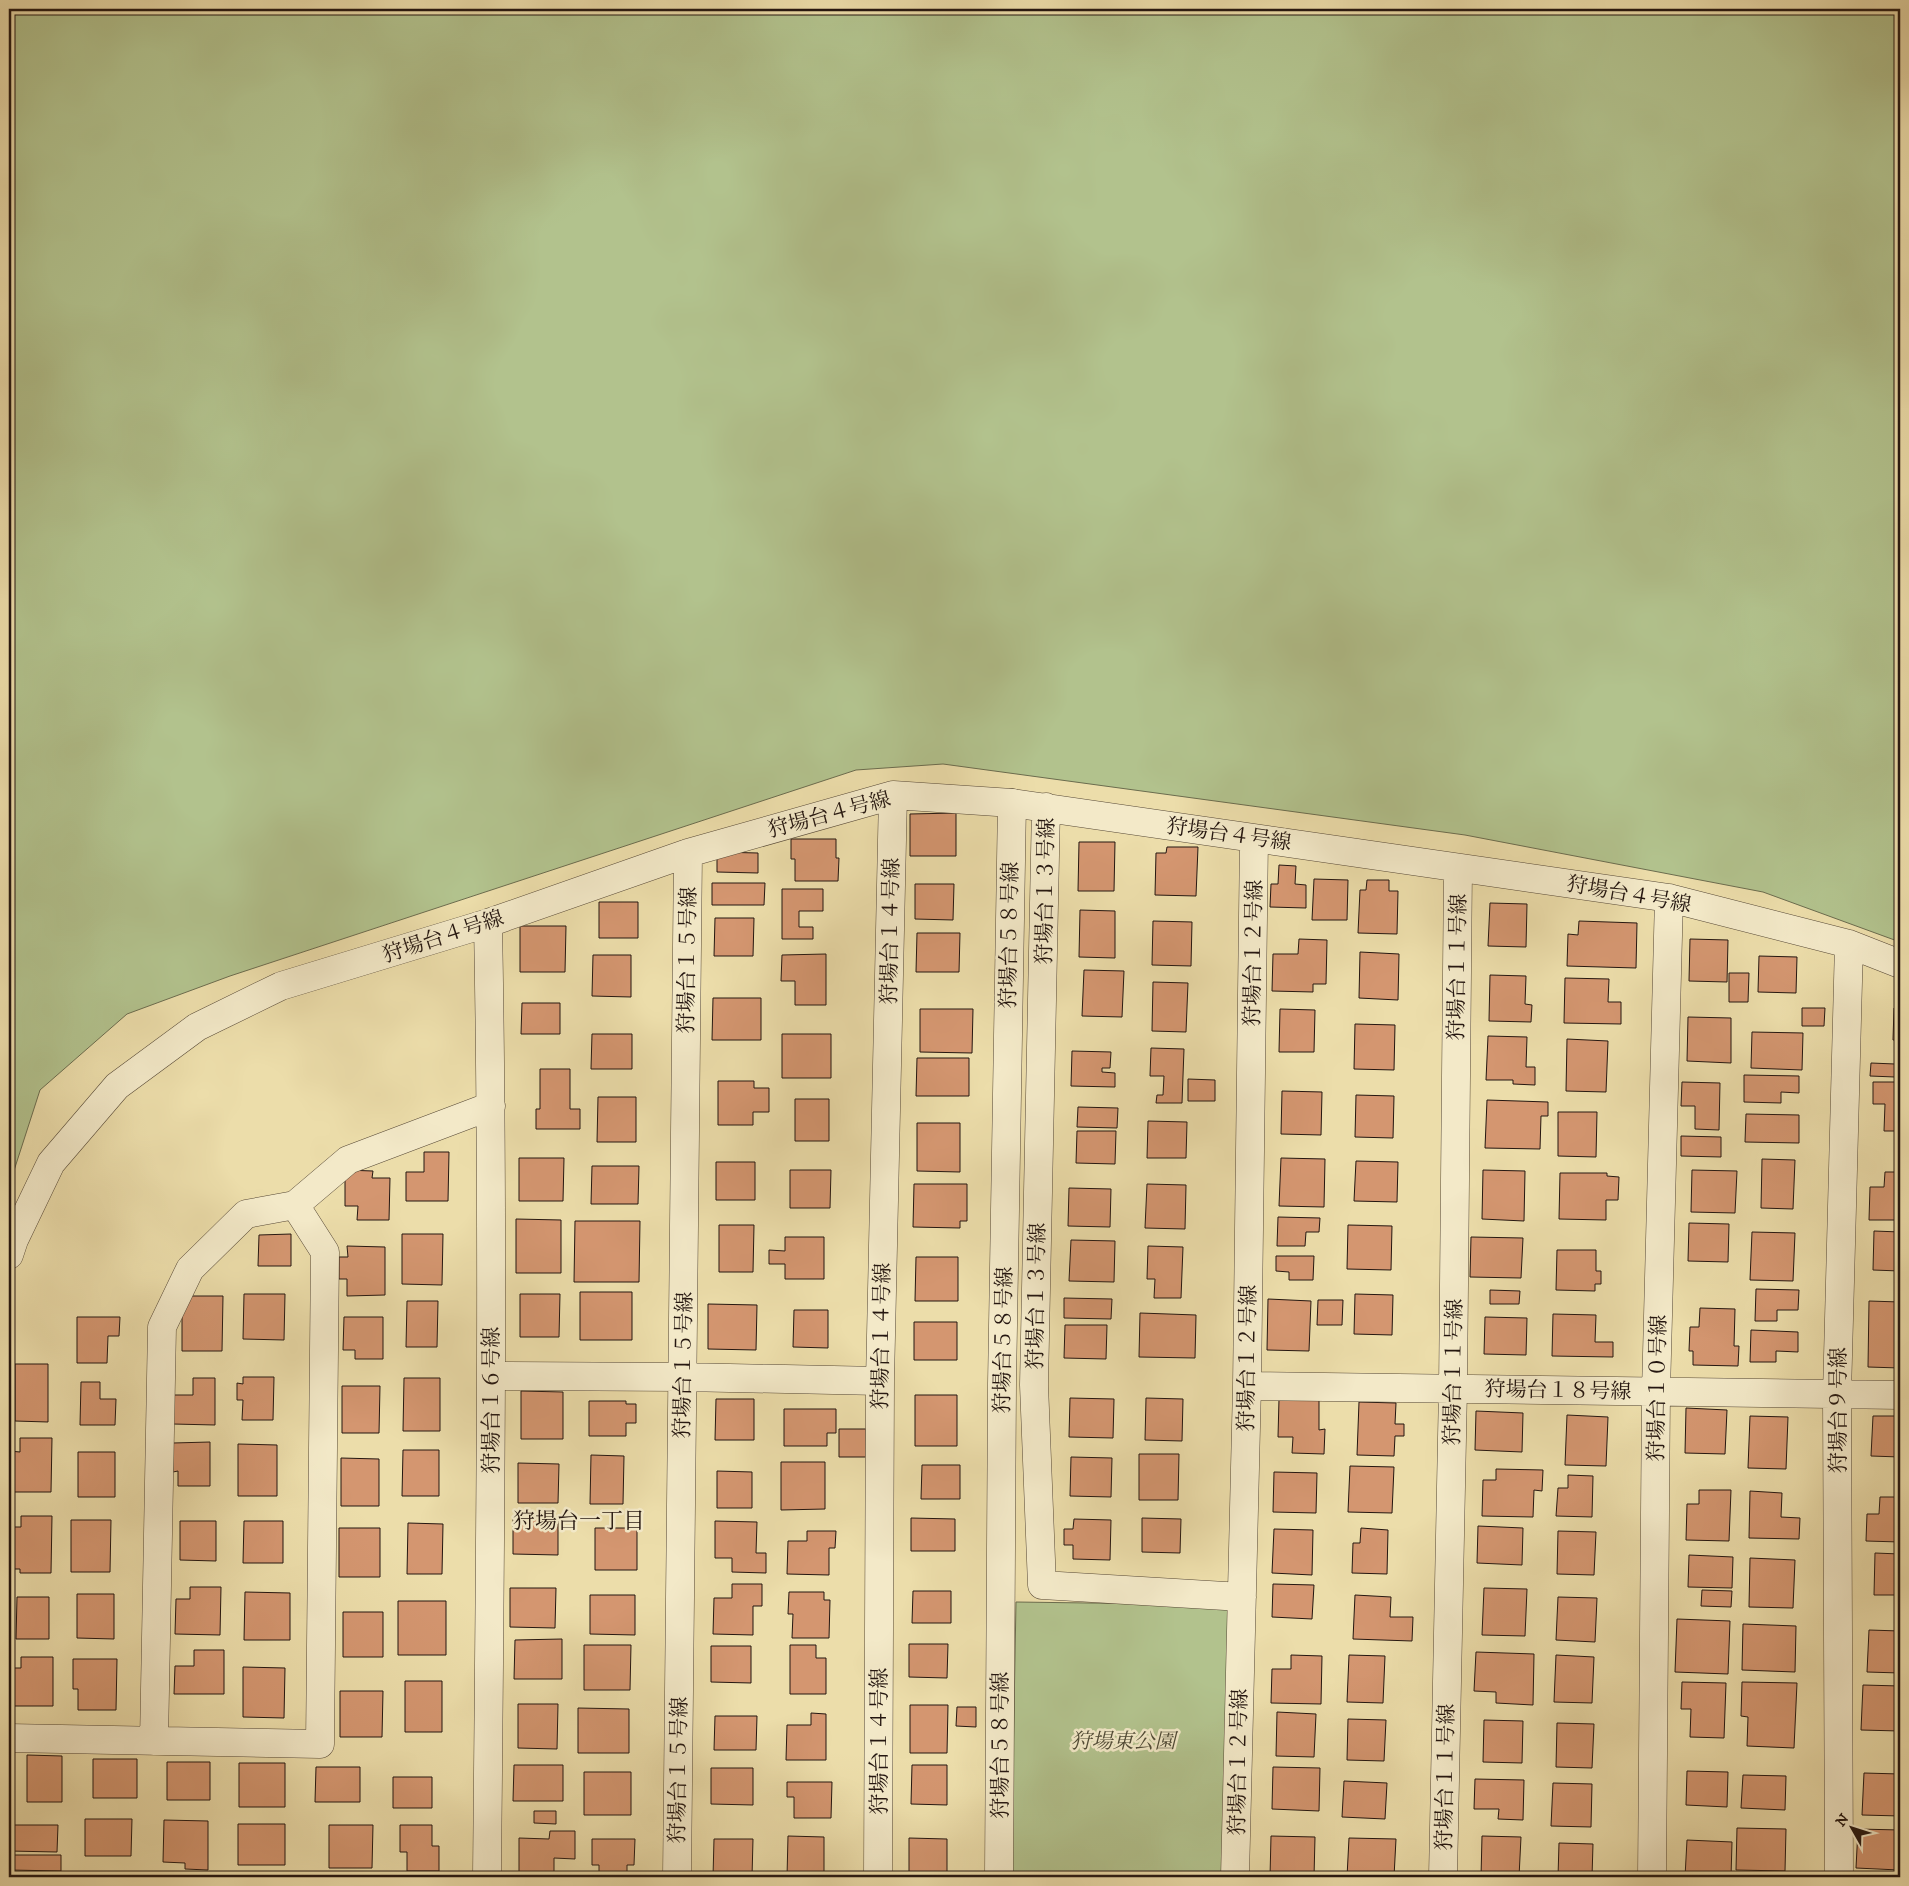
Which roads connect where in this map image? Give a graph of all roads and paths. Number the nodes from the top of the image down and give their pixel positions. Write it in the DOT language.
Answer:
graph roads {
  1 [pos="893,795"];
  2 [pos="1012,802"];
  3 [pos="1046,807"];
  4 [pos="1254,838"];
  5 [pos="688,853"];
  6 [pos="1458,868"];
  7 [pos="1669,898"];
  8 [pos="488,923"];
  9 [pos="1849,944"];
  10 [pos="1900,964"];
  11 [pos="491,1106"];
  12 [pos="295,1205"];
  13 [pos="9,1255"];
  14 [pos="492,1376"];
  15 [pos="683,1377"];
  16 [pos="880,1381"];
  17 [pos="1247,1386"];
  18 [pos="1453,1389"];
  19 [pos="1656,1392"];
  20 [pos="1837,1394"];
  21 [pos="1900,1395"];
  22 [pos="1242,1597"];
  23 [pos="9,1738"];
  24 [pos="154,1741"];
  25 [pos="487,1877"];
  26 [pos="677,1877"];
  27 [pos="878,1877"];
  28 [pos="999,1877"];
  29 [pos="1235,1877"];
  30 [pos="1443,1877"];
  31 [pos="1652,1877"];
  32 [pos="1839,1877"];
  1 -- 2 [label="street, 狩場台４号線"];
  1 -- 5 [label="street, 狩場台４号線"];
  1 -- 16 [label="street, 狩場台１４号線"];
  2 -- 3 [label="street, 狩場台４号線"];
  2 -- 28 [label="street, 狩場台５８号線"];
  3 -- 4 [label="street, 狩場台４号線"];
  3 -- 22 [label="street, 狩場台１３号線"];
  4 -- 6 [label="street, 狩場台４号線"];
  4 -- 17 [label="street, 狩場台１２号線"];
  5 -- 8 [label="street, 狩場台４号線"];
  5 -- 15 [label="street, 狩場台１５号線"];
  6 -- 7 [label="street, 狩場台４号線"];
  6 -- 18 [label="street, 狩場台１１号線"];
  7 -- 9 [label="street, 狩場台４号線"];
  7 -- 19 [label="street, 狩場台１０号線"];
  8 -- 11 [label="street, 狩場台１６号線"];
  8 -- 13 [label="street, 狩場台４号線"];
  9 -- 10 [label="street, 狩場台４号線"];
  9 -- 20 [label="street, 狩場台９号線"];
  11 -- 12 [label="street"];
  11 -- 14 [label="street, 狩場台１６号線"];
  12 -- 24 [label="street"];
  12 -- 24 [label="street"];
  14 -- 15 [label="street"];
  14 -- 25 [label="street, 狩場台１６号線"];
  15 -- 16 [label="street"];
  15 -- 26 [label="street, 狩場台１５号線"];
  16 -- 27 [label="street, 狩場台１４号線"];
  17 -- 18 [label="street, 狩場台１８号線"];
  17 -- 22 [label="street, 狩場台１２号線"];
  18 -- 19 [label="street, 狩場台１８号線"];
  18 -- 30 [label="street, 狩場台１１号線"];
  19 -- 20 [label="street, 狩場台１８号線"];
  19 -- 31 [label="street, 狩場台１０号線"];
  20 -- 21 [label="street, 狩場台１８号線"];
  20 -- 32 [label="street, 狩場台９号線"];
  22 -- 29 [label="street, 狩場台１２号線"];
  23 -- 24 [label="street"];
}
